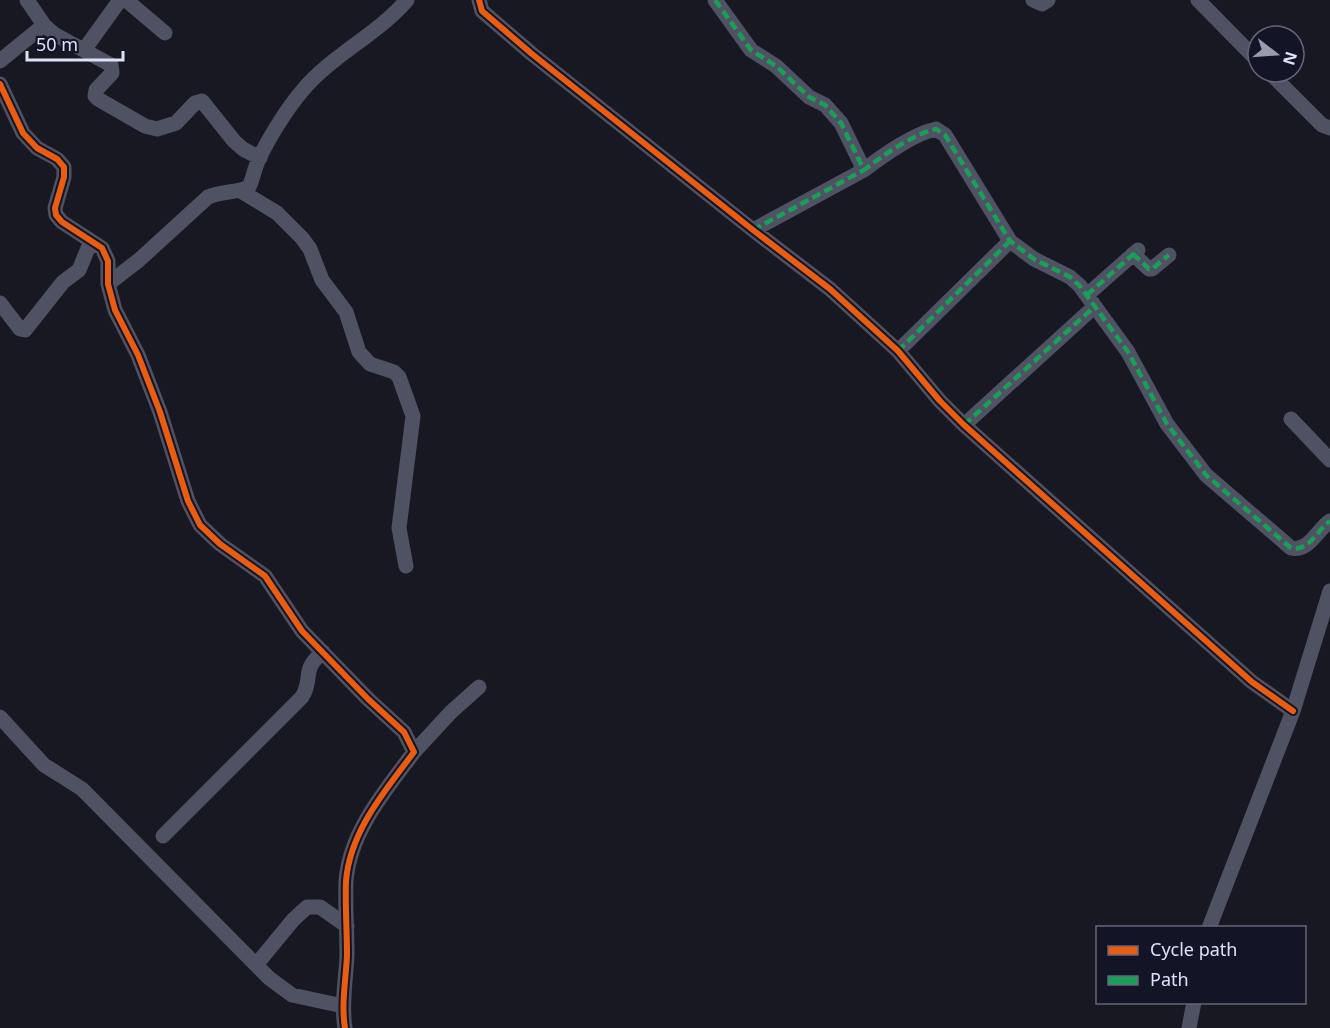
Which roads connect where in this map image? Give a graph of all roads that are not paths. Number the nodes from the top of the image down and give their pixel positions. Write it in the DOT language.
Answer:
graph roads {
  1 [pos="27,0"];
  2 [pos="120,0"];
  3 [pos="126,0"];
  4 [pos="407,0"];
  5 [pos="479,0"];
  6 [pos="714,0"];
  7 [pos="1033,0"];
  8 [pos="1048,0"];
  9 [pos="1198,0"];
  10 [pos="44,25"];
  11 [pos="165,33"];
  12 [pos="1246,49"];
  13 [pos="84,50"];
  14 [pos="0,61"];
  15 [pos="0,84"];
  16 [pos="1281,84"];
  17 [pos="1330,128"];
  18 [pos="260,158"];
  19 [pos="864,170"];
  20 [pos="241,191"];
  21 [pos="753,230"];
  22 [pos="91,241"];
  23 [pos="1010,241"];
  24 [pos="1168,255"];
  25 [pos="108,284"];
  26 [pos="1091,301"];
  27 [pos="0,303"];
  28 [pos="898,351"];
  29 [pos="1292,419"];
  30 [pos="964,425"];
  31 [pos="1330,460"];
  32 [pos="1330,521"];
  33 [pos="406,566"];
  34 [pos="1330,591"];
  35 [pos="323,652"];
  36 [pos="480,687"];
  37 [pos="1293,711"];
  38 [pos="0,717"];
  39 [pos="414,752"];
  40 [pos="163,836"];
  41 [pos="347,926"];
  42 [pos="1209,926"];
  43 [pos="256,965"];
  44 [pos="1194,1004"];
  45 [pos="343,1006"];
  46 [pos="345,1028"];
  47 [pos="1190,1028"];
  1 -- 10 [label="street"];
  2 -- 13 [label="street"];
  3 -- 11 [label="street"];
  4 -- 18 [label="street"];
  5 -- 21 [label="street"];
  6 -- 19 [label="street"];
  7 -- 8 [label="street"];
  9 -- 12 [label="street"];
  10 -- 13 [label="street"];
  10 -- 14 [label="street"];
  13 -- 18 [label="street"];
  15 -- 22 [label="street"];
  16 -- 17 [label="street"];
  18 -- 20 [label="street"];
  19 -- 21 [label="street"];
  19 -- 23 [label="street"];
  20 -- 25 [label="street"];
  20 -- 33 [label="street"];
  21 -- 28 [label="street"];
  22 -- 25 [label="street"];
  22 -- 27 [label="street"];
  23 -- 26 [label="street"];
  23 -- 28 [label="street"];
  24 -- 26 [label="street"];
  25 -- 35 [label="street"];
  26 -- 30 [label="street"];
  26 -- 32 [label="street"];
  28 -- 30 [label="street"];
  29 -- 31 [label="street"];
  30 -- 37 [label="street"];
  34 -- 37 [label="street"];
  35 -- 39 [label="street"];
  35 -- 40 [label="street"];
  36 -- 39 [label="street"];
  37 -- 42 [label="street"];
  38 -- 43 [label="street"];
  39 -- 41 [label="street"];
  41 -- 43 [label="street"];
  41 -- 45 [label="street"];
  43 -- 45 [label="street"];
  44 -- 47 [label="street"];
  45 -- 46 [label="street"];
}
